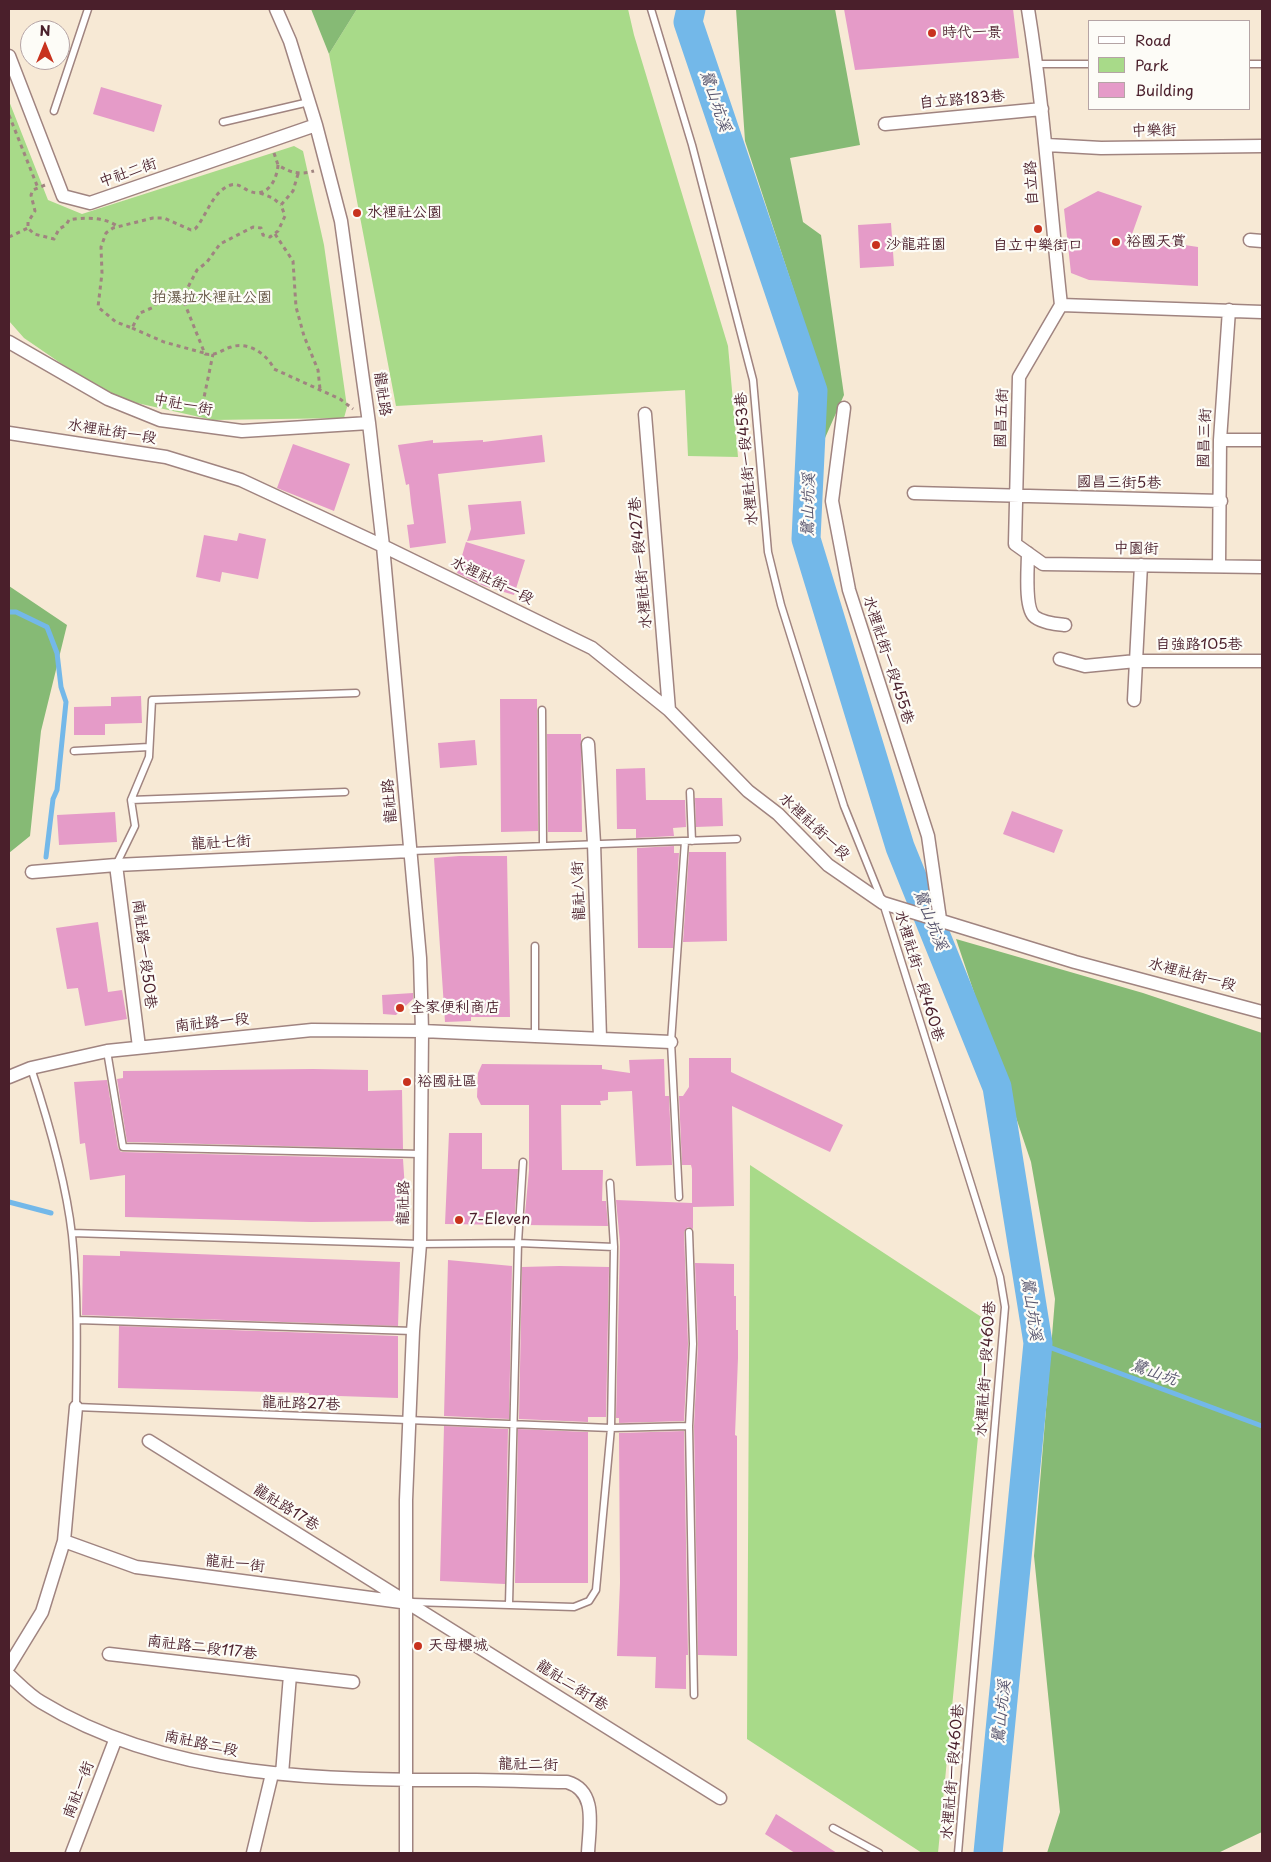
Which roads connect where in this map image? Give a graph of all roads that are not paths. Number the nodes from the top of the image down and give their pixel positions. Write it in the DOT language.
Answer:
graph roads {
  1 [pos="88,9"];
  2 [pos="276,9"];
  3 [pos="651,9"];
  4 [pos="1028,9"];
  5 [pos="9,56"];
  6 [pos="1037,64"];
  7 [pos="1088,64"];
  8 [pos="309,102"];
  9 [pos="1042,109"];
  10 [pos="54,111"];
  11 [pos="223,122"];
  12 [pos="885,124"];
  13 [pos="316,125"];
  14 [pos="1047,145"];
  15 [pos="1262,146"];
  16 [pos="1061,305"];
  17 [pos="1229,310"];
  18 [pos="1262,312"];
  19 [pos="9,342"];
  20 [pos="844,408"];
  21 [pos="645,414"];
  22 [pos="370,423"];
  23 [pos="9,433"];
  24 [pos="1220,440"];
  25 [pos="1262,440"];
  26 [pos="914,493"];
  27 [pos="1016,497"];
  28 [pos="1221,501"];
  29 [pos="1015,544"];
  30 [pos="383,546"];
  31 [pos="1028,553"];
  32 [pos="1141,565"];
  33 [pos="1219,566"];
  34 [pos="1262,567"];
  35 [pos="1066,625"];
  36 [pos="1060,659"];
  37 [pos="1136,661"];
  38 [pos="1262,661"];
  39 [pos="356,692"];
  40 [pos="1134,700"];
  41 [pos="542,710"];
  42 [pos="669,710"];
  43 [pos="588,744"];
  44 [pos="149,747"];
  45 [pos="74,752"];
  46 [pos="345,792"];
  47 [pos="690,792"];
  48 [pos="131,800"];
  49 [pos="737,839"];
  50 [pos="688,841"];
  51 [pos="594,843"];
  52 [pos="542,845"];
  53 [pos="411,851"];
  54 [pos="116,865"];
  55 [pos="32,872"];
  56 [pos="883,903"];
  57 [pos="940,919"];
  58 [pos="535,946"];
  59 [pos="1262,1012"];
  60 [pos="422,1032"];
  61 [pos="535,1036"];
  62 [pos="600,1038"];
  63 [pos="671,1042"];
  64 [pos="139,1047"];
  65 [pos="107,1052"];
  66 [pos="31,1068"];
  67 [pos="9,1077"];
  68 [pos="421,1154"];
  69 [pos="524,1162"];
  70 [pos="610,1183"];
  71 [pos="679,1197"];
  72 [pos="689,1232"];
  73 [pos="72,1233"];
  74 [pos="518,1242"];
  75 [pos="420,1244"];
  76 [pos="614,1247"];
  77 [pos="78,1320"];
  78 [pos="413,1331"];
  79 [pos="76,1407"];
  80 [pos="410,1420"];
  81 [pos="514,1423"];
  82 [pos="690,1426"];
  83 [pos="611,1428"];
  84 [pos="149,1441"];
  85 [pos="64,1542"];
  86 [pos="406,1602"];
  87 [pos="509,1604"];
  88 [pos="109,1654"];
  89 [pos="9,1666"];
  90 [pos="9,1675"];
  91 [pos="290,1675"];
  92 [pos="353,1682"];
  93 [pos="694,1695"];
  94 [pos="116,1738"];
  95 [pos="277,1774"];
  96 [pos="406,1780"];
  97 [pos="720,1798"];
  98 [pos="833,1828"];
  99 [pos="72,1853"];
  100 [pos="252,1853"];
  101 [pos="406,1853"];
  102 [pos="588,1853"];
  103 [pos="880,1853"];
  104 [pos="958,1853"];
  1 -- 10 [label="lane"];
  2 -- 8 [label="street, 龍社路"];
  3 -- 56 [label="lane, 水裡社街一段453巷"];
  4 -- 6 [label="street, 自立路"];
  5 -- 13 [label="street, 中社二街"];
  6 -- 7 [label="lane"];
  6 -- 9 [label="street, 自立路"];
  8 -- 11 [label="lane"];
  8 -- 13 [label="street, 龍社路"];
  9 -- 12 [label="street, 自立路183巷"];
  9 -- 14 [label="street, 自立路"];
  13 -- 22 [label="street, 龍社路"];
  14 -- 15 [label="street, 中樂街"];
  14 -- 16 [label="street, 自立路"];
  16 -- 17 [label="street"];
  16 -- 27 [label="street, 國昌五街"];
  17 -- 18 [label="street"];
  17 -- 24 [label="street, 國昌三街"];
  19 -- 22 [label="street, 中社一街"];
  20 -- 57 [label="street, 水裡社街一段455巷"];
  21 -- 42 [label="street, 水裡社街一段427巷"];
  22 -- 30 [label="street, 龍社路"];
  23 -- 30 [label="street, 水裡社街一段"];
  24 -- 25 [label="street"];
  24 -- 28 [label="street, 國昌三街"];
  26 -- 27 [label="street, 國昌三街5巷"];
  27 -- 28 [label="street, 國昌三街5巷"];
  27 -- 29 [label="street, 國昌五街"];
  28 -- 33 [label="street, 國昌三街"];
  29 -- 31 [label="street, 中園街"];
  30 -- 42 [label="street, 水裡社街一段"];
  30 -- 53 [label="street, 龍社路"];
  31 -- 32 [label="street, 中園街"];
  31 -- 35 [label="street"];
  32 -- 33 [label="street, 中園街"];
  32 -- 37 [label="street"];
  33 -- 34 [label="street, 中園街"];
  36 -- 37 [label="street, 自強路105巷"];
  37 -- 38 [label="street, 自強路105巷"];
  37 -- 40 [label="street"];
  39 -- 44 [label="lane"];
  41 -- 52 [label="lane"];
  42 -- 56 [label="street, 水裡社街一段"];
  43 -- 51 [label="street, 龍社八街"];
  44 -- 45 [label="lane"];
  44 -- 48 [label="lane"];
  46 -- 48 [label="lane"];
  47 -- 50 [label="lane"];
  48 -- 54 [label="lane"];
  49 -- 50 [label="lane"];
  50 -- 51 [label="lane"];
  50 -- 63 [label="lane"];
  51 -- 52 [label="lane"];
  51 -- 62 [label="street, 龍社八街"];
  52 -- 53 [label="lane"];
  53 -- 54 [label="street, 龍社七街"];
  53 -- 60 [label="street, 龍社路"];
  54 -- 55 [label="street, 龍社七街"];
  54 -- 64 [label="street, 南社路一段50巷"];
  56 -- 57 [label="street, 水裡社街一段"];
  56 -- 104 [label="lane, 水裡社街一段460巷"];
  57 -- 59 [label="street, 水裡社街一段"];
  58 -- 61 [label="lane"];
  60 -- 61 [label="street"];
  60 -- 64 [label="street, 南社路一段"];
  60 -- 68 [label="street, 龍社路"];
  61 -- 62 [label="street"];
  62 -- 63 [label="street"];
  63 -- 71 [label="lane"];
  64 -- 65 [label="street, 南社路一段"];
  65 -- 66 [label="street, 南社路一段"];
  65 -- 68 [label="lane"];
  66 -- 67 [label="street, 南社路一段"];
  66 -- 73 [label="lane"];
  68 -- 75 [label="street, 龍社路"];
  69 -- 74 [label="lane"];
  70 -- 76 [label="lane"];
  72 -- 82 [label="lane"];
  73 -- 75 [label="lane"];
  73 -- 77 [label="lane"];
  74 -- 75 [label="lane"];
  74 -- 76 [label="lane"];
  74 -- 81 [label="lane"];
  75 -- 78 [label="street, 龍社路"];
  76 -- 83 [label="lane"];
  77 -- 78 [label="lane"];
  77 -- 79 [label="lane"];
  78 -- 80 [label="street, 龍社路"];
  79 -- 80 [label="lane, 龍社路27巷"];
  79 -- 85 [label="street"];
  80 -- 81 [label="lane, 龍社路27巷"];
  80 -- 86 [label="street, 龍社路"];
  81 -- 83 [label="lane, 龍社路27巷"];
  81 -- 87 [label="lane"];
  82 -- 83 [label="lane, 龍社路27巷"];
  82 -- 93 [label="lane"];
  83 -- 87 [label="lane"];
  84 -- 86 [label="street, 龍社路17巷"];
  85 -- 86 [label="street, 龍社一街"];
  85 -- 89 [label="street"];
  86 -- 87 [label="lane"];
  86 -- 96 [label="street"];
  86 -- 97 [label="street, 龍社二街1巷"];
  88 -- 91 [label="street, 南社路二段117巷"];
  90 -- 94 [label="street, 南社路二段"];
  91 -- 92 [label="street, 南社路二段117巷"];
  91 -- 95 [label="street"];
  94 -- 95 [label="street, 南社路二段"];
  94 -- 99 [label="street, 南社一街"];
  95 -- 96 [label="street, 南社路二段"];
  95 -- 100 [label="street"];
  96 -- 101 [label="street"];
  96 -- 102 [label="street, 龍社二街"];
  98 -- 103 [label="lane"];
}
